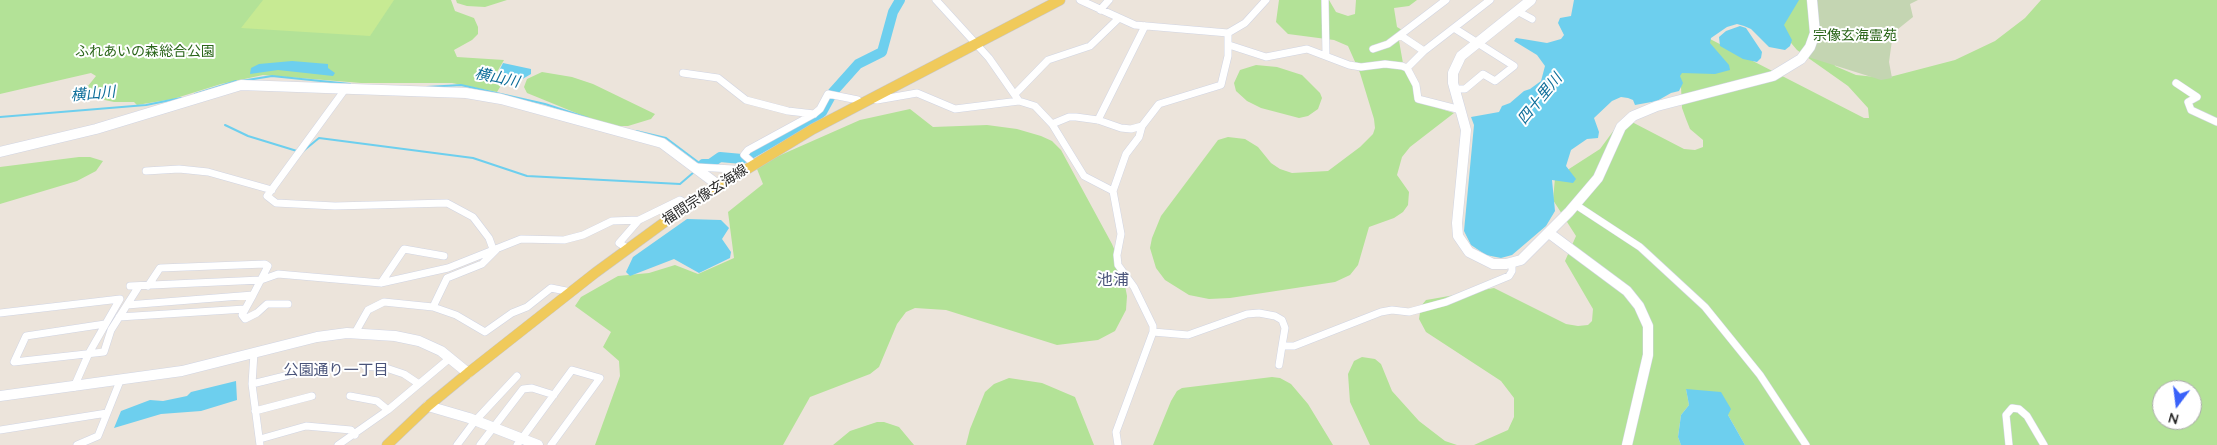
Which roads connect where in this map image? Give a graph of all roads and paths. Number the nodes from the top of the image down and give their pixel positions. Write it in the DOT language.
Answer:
graph roads {
  1 [pos="936,0"];
  2 [pos="1060,0"];
  3 [pos="1080,0"];
  4 [pos="1109,0"];
  5 [pos="1266,0"];
  6 [pos="1325,0"];
  7 [pos="1447,0"];
  8 [pos="1812,0"];
  9 [pos="1486,1"];
  10 [pos="1527,1"];
  11 [pos="1100,10"];
  12 [pos="1517,11"];
  13 [pos="1118,19"];
  14 [pos="1532,19"];
  15 [pos="1145,26"];
  16 [pos="1454,28"];
  17 [pos="1228,32"];
  18 [pos="1400,35"];
  19 [pos="975,42"];
  20 [pos="1478,43"];
  21 [pos="1228,46"];
  22 [pos="1373,49"];
  23 [pos="1424,51"];
  24 [pos="1326,55"];
  25 [pos="1407,68"];
  26 [pos="683,73"];
  27 [pos="2176,83"];
  28 [pos="346,88"];
  29 [pos="1454,89"];
  30 [pos="1016,93"];
  31 [pos="871,99"];
  32 [pos="1019,101"];
  33 [pos="860,102"];
  34 [pos="1461,110"];
  35 [pos="814,114"];
  36 [pos="1098,120"];
  37 [pos="2217,122"];
  38 [pos="1052,124"];
  39 [pos="1142,126"];
  40 [pos="0,152"];
  41 [pos="753,163"];
  42 [pos="696,167"];
  43 [pos="146,171"];
  44 [pos="739,172"];
  45 [pos="718,185"];
  46 [pos="272,190"];
  47 [pos="1113,191"];
  48 [pos="688,204"];
  49 [pos="1576,205"];
  50 [pos="639,220"];
  51 [pos="1549,233"];
  52 [pos="497,248"];
  53 [pos="627,248"];
  54 [pos="444,256"];
  55 [pos="1512,263"];
  56 [pos="260,280"];
  57 [pos="381,283"];
  58 [pos="130,286"];
  59 [pos="139,286"];
  60 [pos="148,286"];
  61 [pos="571,292"];
  62 [pos="253,295"];
  63 [pos="288,304"];
  64 [pos="127,305"];
  65 [pos="433,307"];
  66 [pos="245,309"];
  67 [pos="0,313"];
  68 [pos="119,318"];
  69 [pos="105,324"];
  70 [pos="1153,332"];
  71 [pos="355,333"];
  72 [pos="1282,346"];
  73 [pos="89,353"];
  74 [pos="254,353"];
  75 [pos="450,358"];
  76 [pos="1278,365"];
  77 [pos="326,366"];
  78 [pos="365,366"];
  79 [pos="468,374"];
  80 [pos="516,376"];
  81 [pos="120,381"];
  82 [pos="252,384"];
  83 [pos="419,384"];
  84 [pos="74,387"];
  85 [pos="554,395"];
  86 [pos="0,396"];
  87 [pos="312,396"];
  88 [pos="350,396"];
  89 [pos="428,406"];
  90 [pos="388,410"];
  91 [pos="255,411"];
  92 [pos="107,414"];
  93 [pos="475,421"];
  94 [pos="493,428"];
  95 [pos="0,430"];
  96 [pos="356,434"];
  97 [pos="260,442"];
  98 [pos="519,442"];
  99 [pos="77,445"];
  100 [pos="338,445"];
  101 [pos="387,445"];
  102 [pos="458,445"];
  103 [pos="480,445"];
  104 [pos="538,445"];
  105 [pos="551,445"];
  106 [pos="1118,445"];
  107 [pos="1627,445"];
  108 [pos="1806,445"];
  109 [pos="2008,445"];
  110 [pos="2044,445"];
  1 -- 19 [label="street"];
  2 -- 19 [label="main road, 福間宗像玄海線"];
  3 -- 11 [label="street"];
  4 -- 11 [label="street"];
  5 -- 17 [label="street"];
  6 -- 24 [label="street"];
  7 -- 18 [label="street"];
  8 -- 49 [label="street"];
  9 -- 16 [label="street"];
  10 -- 12 [label="street"];
  11 -- 13 [label="street"];
  12 -- 14 [label="street"];
  12 -- 20 [label="street"];
  13 -- 15 [label="street"];
  13 -- 30 [label="street"];
  15 -- 17 [label="street"];
  15 -- 36 [label="street"];
  16 -- 20 [label="street"];
  16 -- 23 [label="street"];
  17 -- 21 [label="street"];
  18 -- 22 [label="street"];
  18 -- 23 [label="street"];
  19 -- 30 [label="street"];
  19 -- 31 [label="main road, 福間宗像玄海線"];
  19 -- 33 [label="street"];
  20 -- 29 [label="street"];
  20 -- 29 [label="street"];
  21 -- 24 [label="street"];
  21 -- 39 [label="street"];
  23 -- 25 [label="street"];
  24 -- 25 [label="street"];
  25 -- 34 [label="street"];
  26 -- 35 [label="street"];
  27 -- 37 [label="street"];
  28 -- 40 [label="street"];
  28 -- 42 [label="street"];
  28 -- 46 [label="street"];
  29 -- 34 [label="street"];
  30 -- 32 [label="street"];
  31 -- 32 [label="street"];
  31 -- 33 [label="main road, 福間宗像玄海線"];
  32 -- 38 [label="street"];
  33 -- 35 [label="street"];
  33 -- 41 [label="main road, 福間宗像玄海線"];
  34 -- 55 [label="street"];
  35 -- 41 [label="street"];
  36 -- 38 [label="street"];
  36 -- 39 [label="street"];
  38 -- 47 [label="street"];
  39 -- 47 [label="street"];
  41 -- 44 [label="main road, 福間宗像玄海線"];
  42 -- 44 [label="street"];
  42 -- 45 [label="street"];
  43 -- 46 [label="street"];
  44 -- 45 [label="main road, 福間宗像玄海線"];
  45 -- 48 [label="main road, 福間宗像玄海線"];
  46 -- 52 [label="street"];
  47 -- 70 [label="street"];
  48 -- 50 [label="street"];
  48 -- 53 [label="main road, 福間宗像玄海線"];
  49 -- 51 [label="street"];
  49 -- 108 [label="street"];
  50 -- 52 [label="street"];
  50 -- 53 [label="street"];
  51 -- 55 [label="street"];
  51 -- 107 [label="street"];
  52 -- 57 [label="street"];
  52 -- 65 [label="street"];
  53 -- 61 [label="main road, 福間宗像玄海線"];
  54 -- 57 [label="street"];
  55 -- 72 [label="street"];
  56 -- 57 [label="street"];
  56 -- 60 [label="street"];
  56 -- 60 [label="street"];
  56 -- 62 [label="street"];
  58 -- 59 [label="street"];
  59 -- 60 [label="street"];
  59 -- 64 [label="street"];
  61 -- 65 [label="street"];
  61 -- 79 [label="main road, 福間宗像玄海線"];
  62 -- 64 [label="street"];
  62 -- 66 [label="street"];
  63 -- 66 [label="street"];
  64 -- 68 [label="street"];
  65 -- 71 [label="street"];
  66 -- 68 [label="street"];
  67 -- 69 [label="street"];
  68 -- 73 [label="street"];
  69 -- 73 [label="street"];
  69 -- 73 [label="street"];
  70 -- 72 [label="street"];
  70 -- 106 [label="street"];
  71 -- 74 [label="street"];
  71 -- 75 [label="street"];
  72 -- 76 [label="street"];
  73 -- 84 [label="street"];
  74 -- 81 [label="street"];
  74 -- 82 [label="street"];
  75 -- 79 [label="street"];
  75 -- 83 [label="street"];
  77 -- 82 [label="street"];
  78 -- 83 [label="street"];
  79 -- 89 [label="main road, 福間宗像玄海線"];
  80 -- 93 [label="street"];
  81 -- 84 [label="street"];
  81 -- 92 [label="street"];
  82 -- 91 [label="street"];
  83 -- 90 [label="street"];
  84 -- 86 [label="street"];
  85 -- 94 [label="street"];
  85 -- 98 [label="street"];
  85 -- 105 [label="street"];
  87 -- 91 [label="street"];
  88 -- 90 [label="street"];
  89 -- 93 [label="street"];
  89 -- 101 [label="main road, 福間宗像玄海線"];
  90 -- 96 [label="street"];
  91 -- 97 [label="street"];
  92 -- 95 [label="street"];
  92 -- 99 [label="street"];
  93 -- 94 [label="street"];
  93 -- 102 [label="street"];
  94 -- 98 [label="street"];
  94 -- 103 [label="street"];
  96 -- 97 [label="street"];
  96 -- 100 [label="street"];
  98 -- 104 [label="street"];
  109 -- 110 [label="street"];
}
